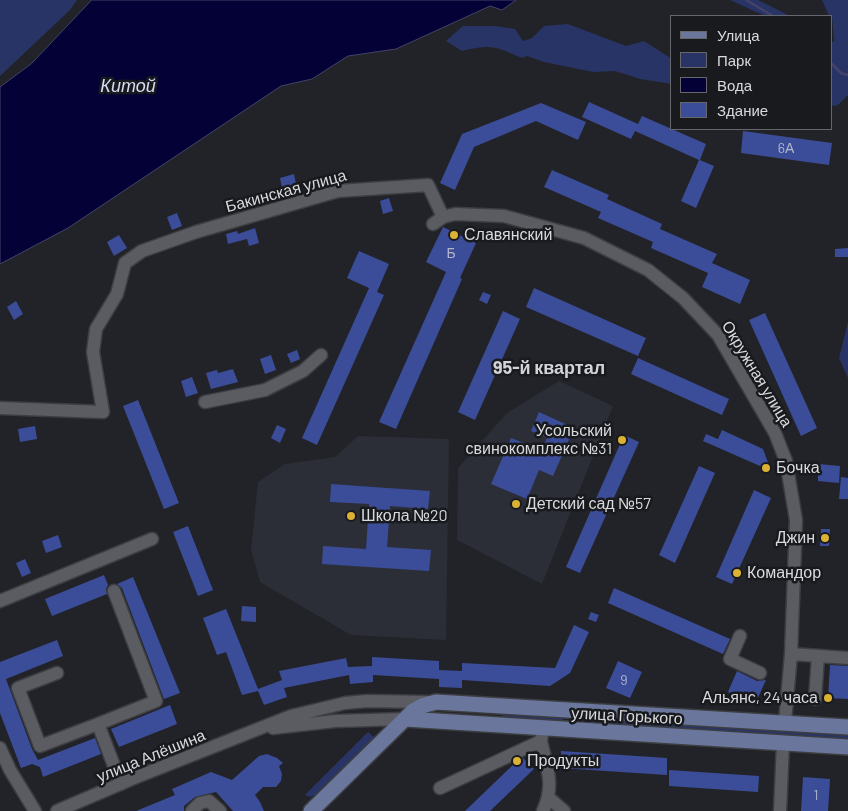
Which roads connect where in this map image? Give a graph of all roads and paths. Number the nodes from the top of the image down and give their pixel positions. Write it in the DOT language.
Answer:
graph roads {
  1 [pos="444,218"];
  2 [pos="321,355"];
  3 [pos="205,402"];
  4 [pos="0,408"];
  5 [pos="152,539"];
  6 [pos="114,591"];
  7 [pos="0,601"];
  8 [pos="740,636"];
  9 [pos="791,654"];
  10 [pos="818,656"];
  11 [pos="848,658"];
  12 [pos="57,673"];
  13 [pos="760,673"];
  14 [pos="815,699"];
  15 [pos="436,702"];
  16 [pos="581,711"];
  17 [pos="405,719"];
  18 [pos="786,722"];
  19 [pos="98,724"];
  20 [pos="848,726"];
  21 [pos="256,730"];
  22 [pos="584,731"];
  23 [pos="542,735"];
  24 [pos="783,743"];
  25 [pos="848,747"];
  26 [pos="0,748"];
  27 [pos="5,772"];
  28 [pos="121,784"];
  29 [pos="440,788"];
  30 [pos="549,798"];
  31 [pos="35,811"];
  32 [pos="57,811"];
  33 [pos="192,811"];
  34 [pos="220,811"];
  35 [pos="311,811"];
  36 [pos="543,811"];
  37 [pos="564,811"];
  38 [pos="780,811"];
  1 -- 4 [label="street, Бакинская улица"];
  1 -- 9 [label="street, Окружная улица"];
  2 -- 3 [label="street"];
  5 -- 7 [label="street"];
  6 -- 19 [label="street"];
  8 -- 13 [label="street"];
  9 -- 10 [label="street"];
  9 -- 18 [label="street, Окружная улица"];
  10 -- 11 [label="street"];
  10 -- 14 [label="street"];
  12 -- 19 [label="street"];
  15 -- 16 [label="main road, улица Горького"];
  15 -- 17 [label="main road, улица Горького"];
  15 -- 21 [label="street, улица Горького"];
  16 -- 18 [label="main road, улица Горького"];
  16 -- 22 [label="main road"];
  17 -- 21 [label="street, улица Горького"];
  17 -- 23 [label="main road, улица Горького"];
  17 -- 35 [label="main road"];
  18 -- 20 [label="main road, улица Горького"];
  19 -- 28 [label="street"];
  21 -- 28 [label="street, улица Алёшина"];
  22 -- 23 [label="main road, улица Горького"];
  22 -- 24 [label="main road, улица Горького"];
  23 -- 29 [label="street"];
  23 -- 30 [label="street"];
  24 -- 25 [label="main road, улица Горького"];
  24 -- 38 [label="street"];
  26 -- 27 [label="street"];
  27 -- 31 [label="street"];
  28 -- 32 [label="street, улица Алёшина"];
  30 -- 36 [label="street"];
  30 -- 37 [label="street"];
  33 -- 34 [label="street"];
}
